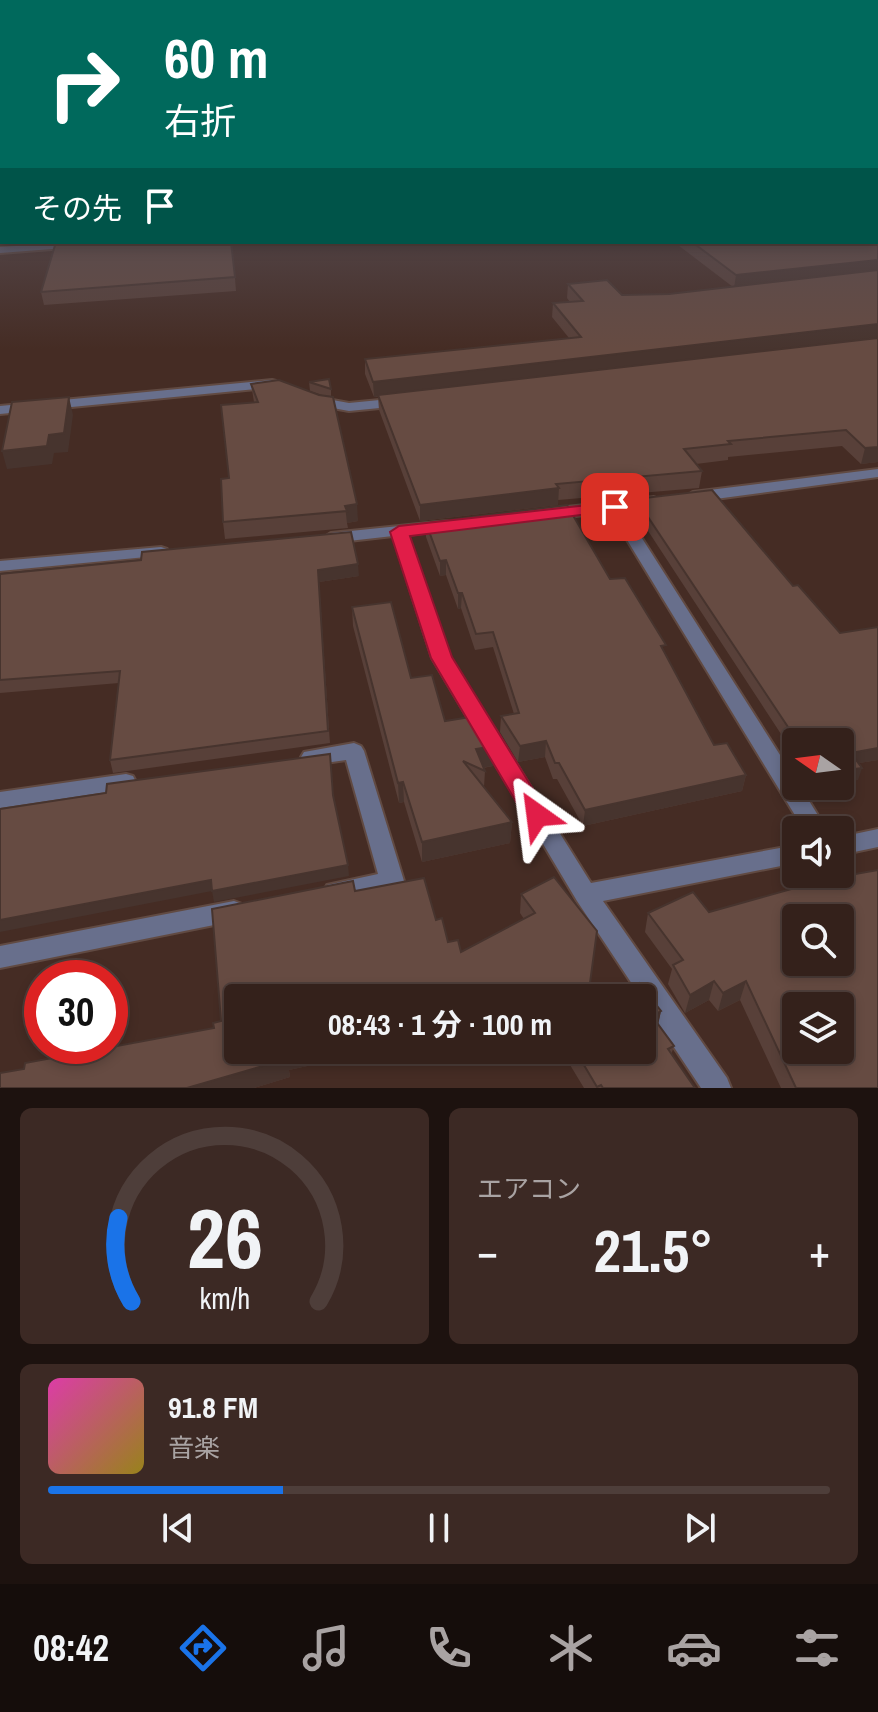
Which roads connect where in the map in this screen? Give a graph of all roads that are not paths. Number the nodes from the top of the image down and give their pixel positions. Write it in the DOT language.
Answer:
graph roads {
  1 [pos="37,248"];
  2 [pos="0,250"];
  3 [pos="285,389"];
  4 [pos="299,393"];
  5 [pos="407,401"];
  6 [pos="0,410"];
  7 [pos="878,473"];
  8 [pos="615,507"];
  9 [pos="538,516"];
  10 [pos="461,525"];
  11 [pos="399,532"];
  12 [pos="307,540"];
  13 [pos="184,550"];
  14 [pos="0,566"];
  15 [pos="293,760"];
  16 [pos="154,779"];
  17 [pos="0,800"];
  18 [pos="807,816"];
  19 [pos="878,838"];
  20 [pos="854,843"];
  21 [pos="782,857"];
  22 [pos="585,894"];
  23 [pos="314,896"];
  24 [pos="251,908"];
  25 [pos="0,957"];
  26 [pos="717,1088"];
  1 -- 2 [label="street"];
  3 -- 6 [label="street"];
  4 -- 5 [label="street"];
  7 -- 8 [label="street"];
  8 -- 9 [label="street"];
  8 -- 18 [label="street"];
  10 -- 11 [label="street"];
  11 -- 12 [label="street"];
  11 -- 22 [label="street"];
  13 -- 14 [label="street"];
  15 -- 23 [label="street"];
  16 -- 17 [label="street"];
  19 -- 20 [label="street"];
  21 -- 22 [label="street"];
  22 -- 26 [label="street"];
  24 -- 25 [label="street"];
}
